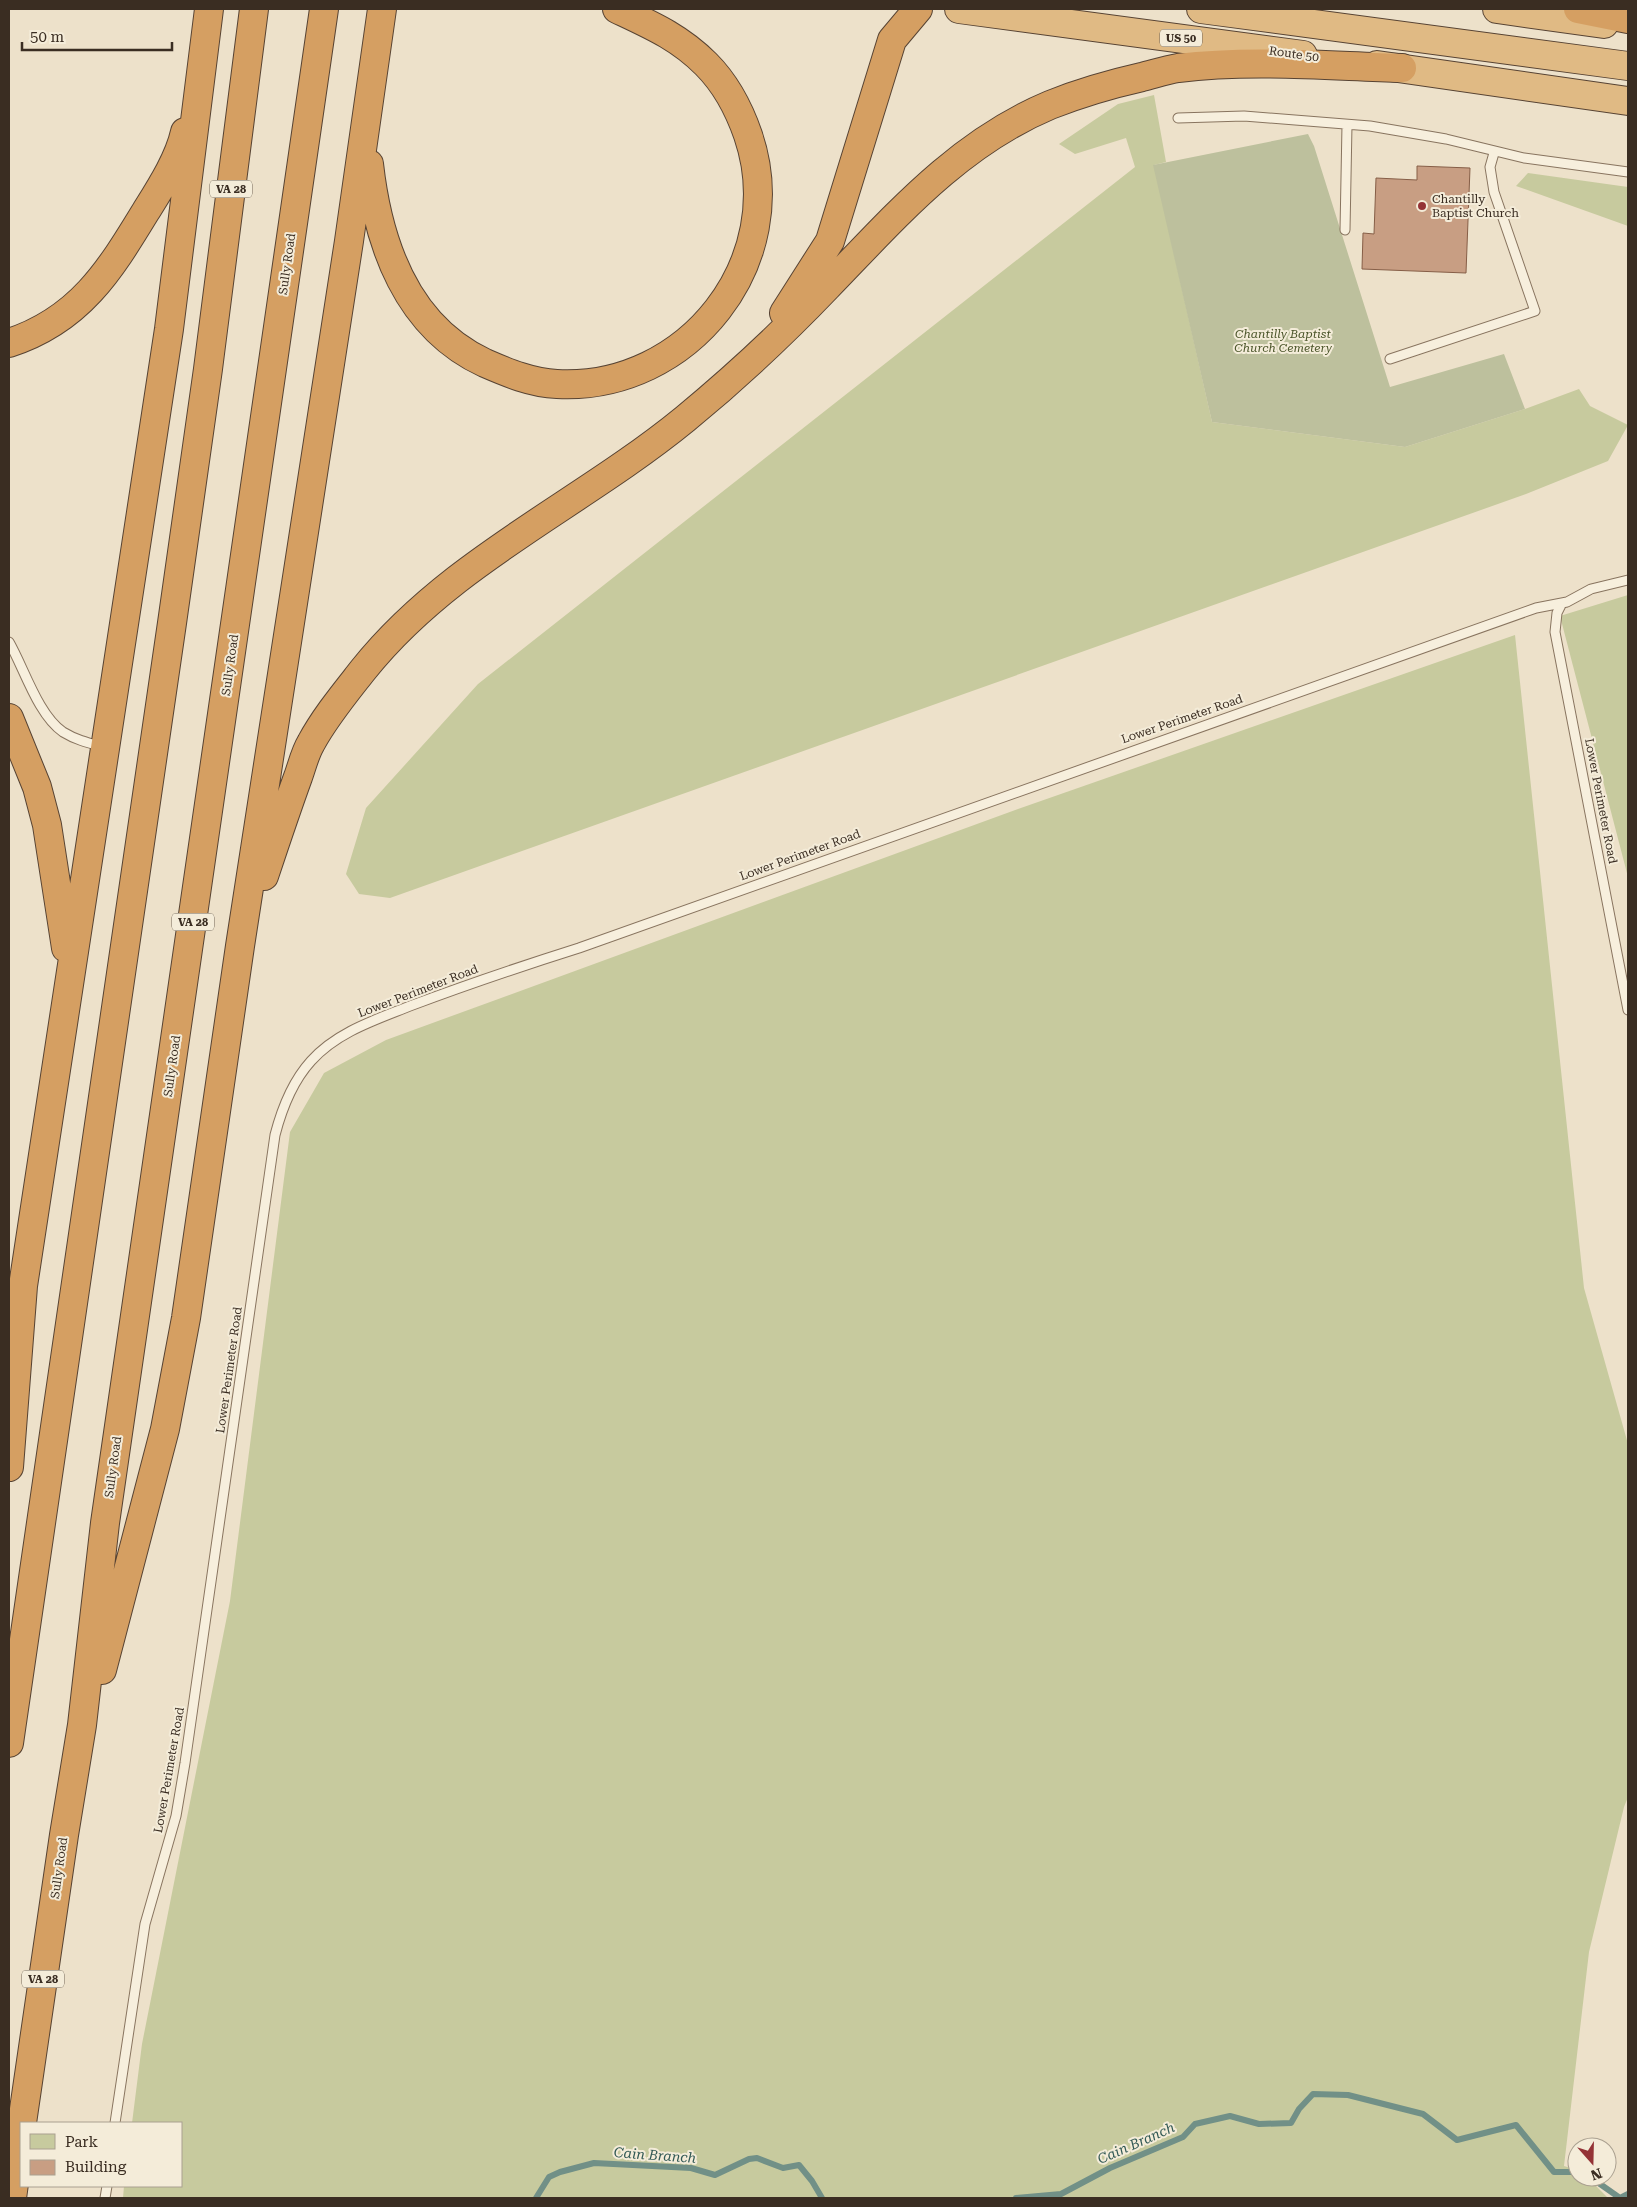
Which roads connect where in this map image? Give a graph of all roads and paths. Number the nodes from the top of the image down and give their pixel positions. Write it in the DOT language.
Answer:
graph roads {
  1 [pos="209,9"];
  2 [pos="254,9"];
  3 [pos="324,9"];
  4 [pos="617,9"];
  5 [pos="918,9"];
  6 [pos="959,9"];
  7 [pos="1201,9"];
  8 [pos="1497,9"];
  9 [pos="1578,9"];
  10 [pos="381,13"];
  11 [pos="1628,19"];
  12 [pos="1628,28"];
  13 [pos="206,43"];
  14 [pos="1628,66"];
  15 [pos="1402,68"];
  16 [pos="1628,101"];
  17 [pos="1178,118"];
  18 [pos="1348,125"];
  19 [pos="365,130"];
  20 [pos="1494,153"];
  21 [pos="1628,172"];
  22 [pos="1345,230"];
  23 [pos="9,343"];
  24 [pos="1390,359"];
  25 [pos="734,378"];
  26 [pos="1628,580"];
  27 [pos="1567,602"];
  28 [pos="9,642"];
  29 [pos="9,718"];
  30 [pos="105,747"];
  31 [pos="240,946"];
  32 [pos="70,976"];
  33 [pos="1628,1010"];
  34 [pos="9,1467"];
  35 [pos="9,1743"];
  36 [pos="64,1835"];
  37 [pos="22,2122"];
  38 [pos="115,2122"];
  39 [pos="20,2139"];
  40 [pos="12,2198"];
  1 -- 13 [label="highway"];
  2 -- 35 [label="highway, VA 28"];
  3 -- 36 [label="highway, Sully Road / VA 28"];
  4 -- 19 [label="highway"];
  5 -- 25 [label="highway"];
  6 -- 15 [label="highway, Route 50 / US 50"];
  7 -- 14 [label="highway"];
  8 -- 12 [label="highway"];
  9 -- 11 [label="highway"];
  10 -- 19 [label="highway"];
  13 -- 23 [label="highway"];
  13 -- 30 [label="highway"];
  15 -- 16 [label="highway, Route 50 / US 50"];
  15 -- 25 [label="highway"];
  17 -- 18 [label="lane"];
  18 -- 20 [label="lane"];
  18 -- 22 [label="lane"];
  19 -- 31 [label="highway"];
  20 -- 21 [label="lane"];
  20 -- 24 [label="lane"];
  25 -- 31 [label="highway"];
  26 -- 27 [label="lane, Lower Perimeter Road"];
  27 -- 33 [label="lane, Lower Perimeter Road"];
  27 -- 38 [label="lane, Lower Perimeter Road"];
  28 -- 30 [label="lane"];
  29 -- 32 [label="highway"];
  30 -- 32 [label="highway"];
  31 -- 36 [label="highway"];
  32 -- 34 [label="highway"];
  36 -- 37 [label="highway, Sully Road / VA 28"];
  39 -- 40 [label="highway"];
}
